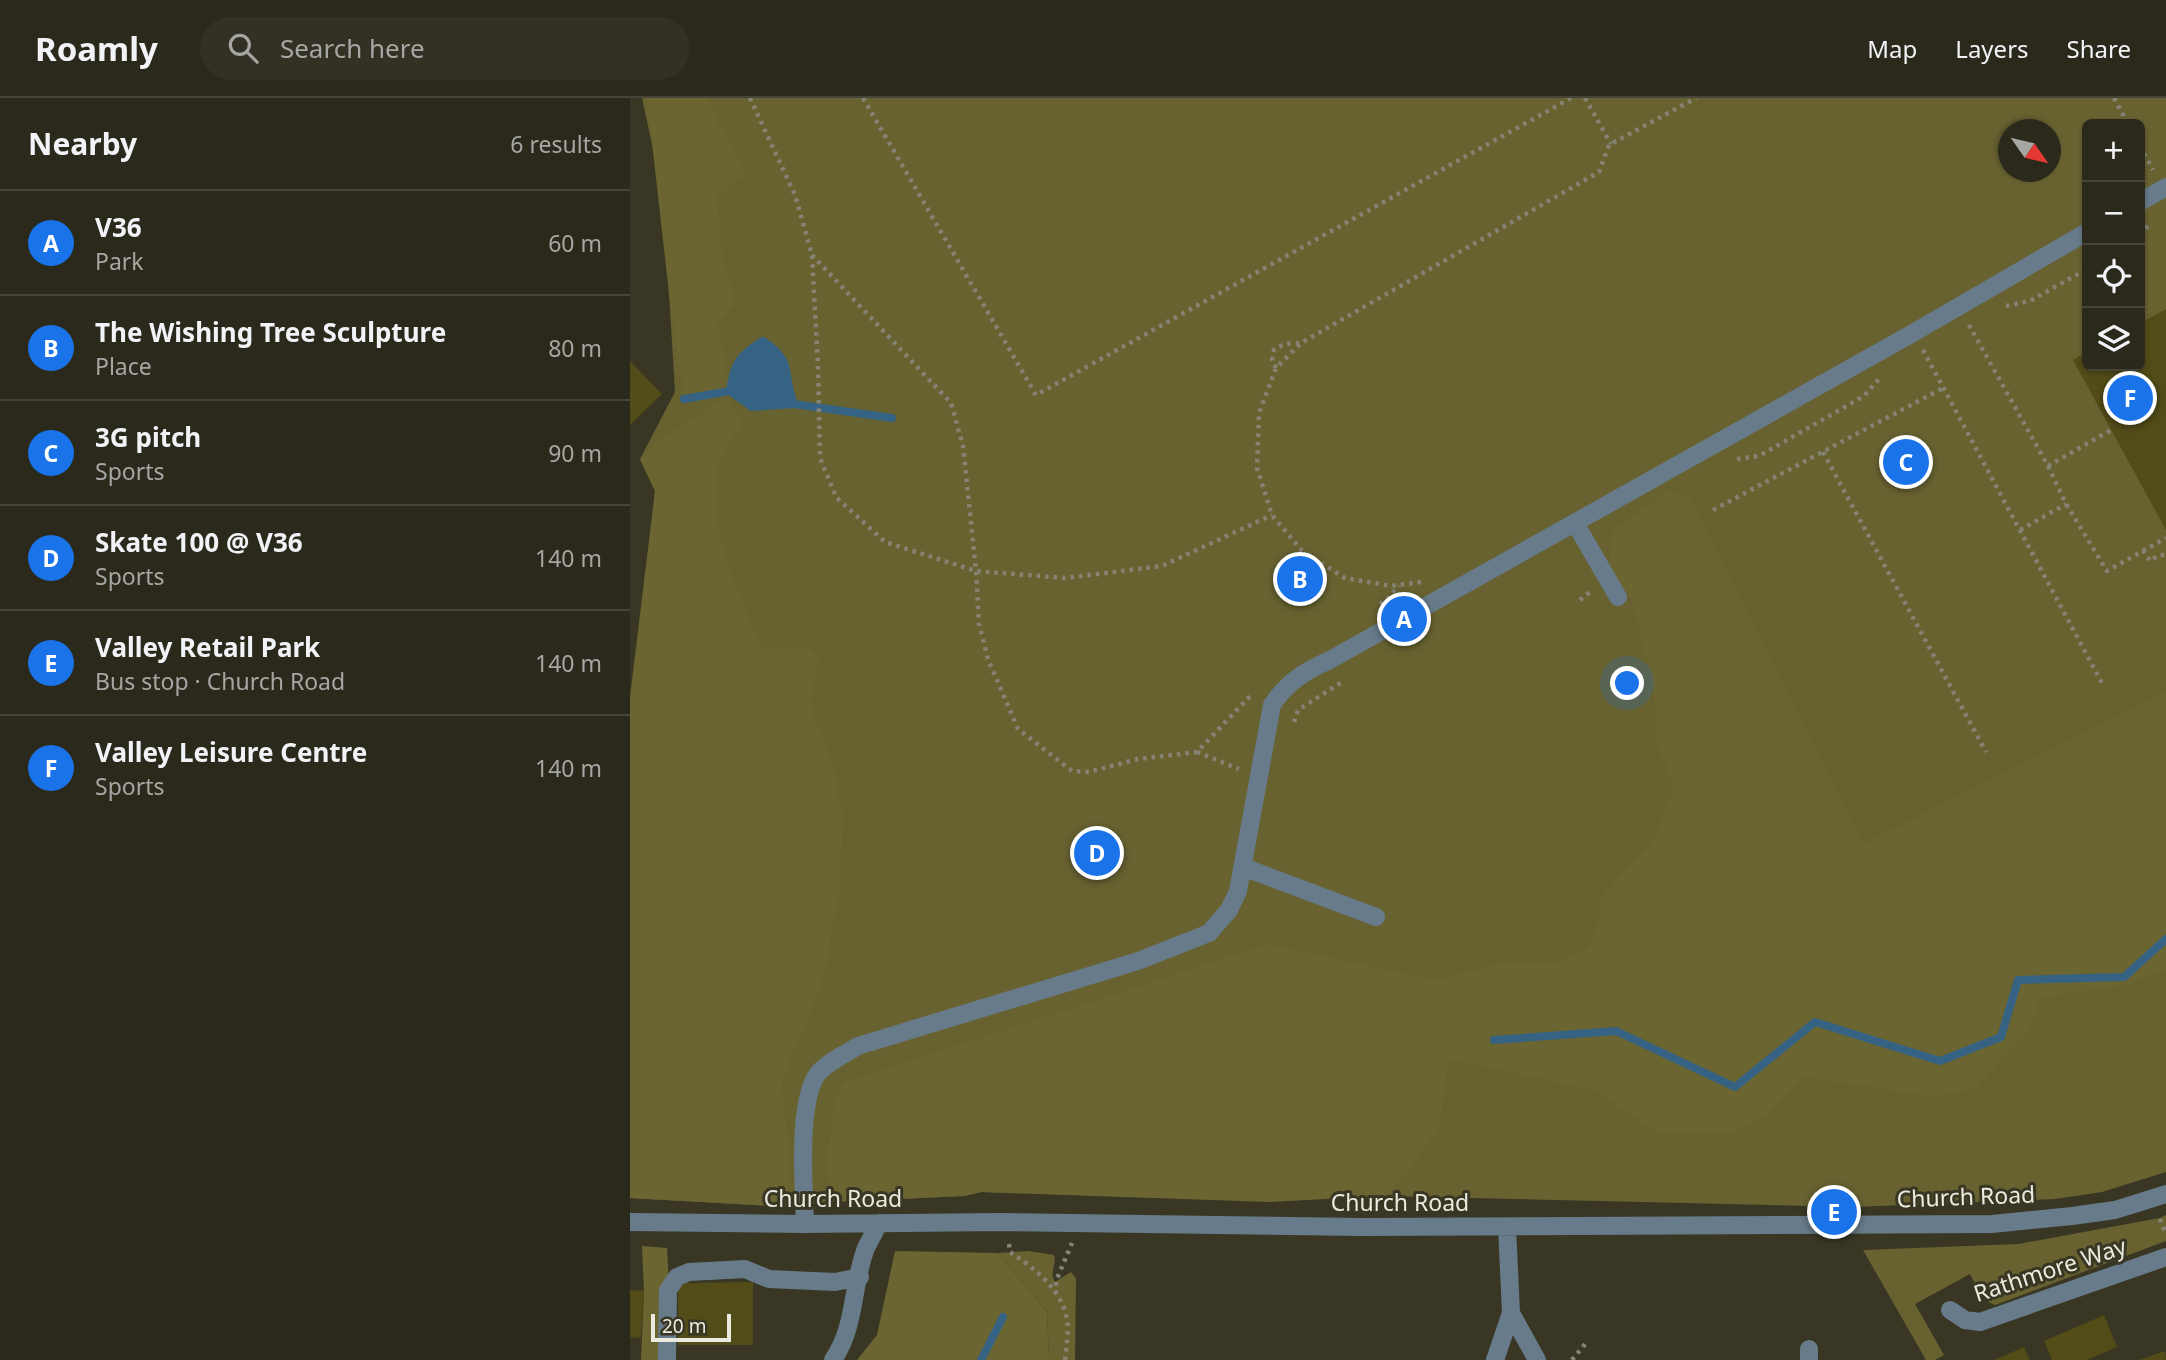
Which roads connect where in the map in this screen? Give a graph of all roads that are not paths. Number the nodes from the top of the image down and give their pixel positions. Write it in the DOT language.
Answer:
graph roads {
  1 [pos="2166,187"];
  2 [pos="2145,199"];
  3 [pos="2082,235"];
  4 [pos="1574,523"];
  5 [pos="1618,597"];
  6 [pos="1243,867"];
  7 [pos="1377,917"];
  8 [pos="2166,1194"];
  9 [pos="630,1222"];
  10 [pos="879,1223"];
  11 [pos="805,1224"];
  12 [pos="1507,1227"];
  13 [pos="2166,1257"];
  14 [pos="860,1277"];
  15 [pos="1950,1310"];
  16 [pos="1511,1313"];
  17 [pos="836,1355"];
  18 [pos="667,1360"];
  19 [pos="1495,1360"];
  20 [pos="1537,1360"];
  1 -- 2 [label="street"];
  3 -- 4 [label="street"];
  4 -- 5 [label="street"];
  4 -- 6 [label="street"];
  6 -- 7 [label="street"];
  6 -- 11 [label="street"];
  8 -- 12 [label="street, Church Road"];
  9 -- 11 [label="street, Church Road"];
  10 -- 11 [label="street, Church Road"];
  10 -- 12 [label="street, Church Road"];
  10 -- 14 [label="street"];
  12 -- 16 [label="street"];
  13 -- 15 [label="street, Rathmore Way"];
  14 -- 17 [label="street"];
  14 -- 18 [label="street"];
  16 -- 19 [label="street"];
  16 -- 20 [label="street"];
}
